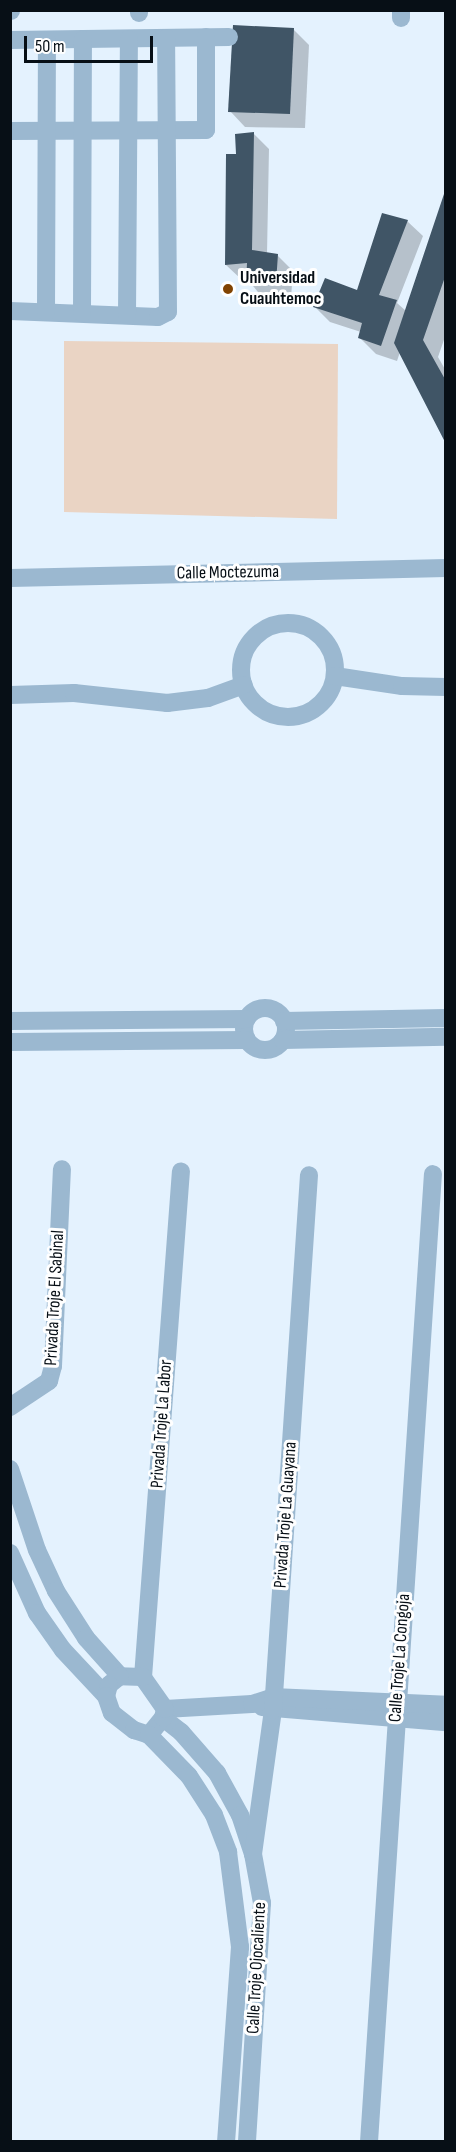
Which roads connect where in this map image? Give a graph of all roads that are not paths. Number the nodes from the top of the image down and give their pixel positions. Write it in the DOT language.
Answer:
graph roads {
  1 [pos="206,37"];
  2 [pos="230,37"];
  3 [pos="166,38"];
  4 [pos="129,39"];
  5 [pos="10,40"];
  6 [pos="84,40"];
  7 [pos="47,41"];
  8 [pos="84,130"];
  9 [pos="128,130"];
  10 [pos="168,130"];
  11 [pos="10,131"];
  12 [pos="46,131"];
  13 [pos="10,311"];
  14 [pos="46,312"];
  15 [pos="82,314"];
  16 [pos="127,315"];
  17 [pos="446,568"];
  18 [pos="10,578"];
  19 [pos="335,676"];
  20 [pos="244,685"];
  21 [pos="446,687"];
  22 [pos="10,695"];
  23 [pos="437,1018"];
  24 [pos="246,1019"];
  25 [pos="106,1020"];
  26 [pos="10,1021"];
  27 [pos="284,1021"];
  28 [pos="437,1037"];
  29 [pos="246,1040"];
  30 [pos="283,1040"];
  31 [pos="105,1041"];
  32 [pos="10,1042"];
  33 [pos="62,1168"];
  34 [pos="181,1170"];
  35 [pos="433,1174"];
  36 [pos="309,1175"];
  37 [pos="10,1407"];
  38 [pos="10,1469"];
  39 [pos="10,1553"];
  40 [pos="120,1676"];
  41 [pos="143,1677"];
  42 [pos="106,1696"];
  43 [pos="273,1703"];
  44 [pos="446,1705"];
  45 [pos="397,1709"];
  46 [pos="164,1713"];
  47 [pos="446,1722"];
  48 [pos="149,1735"];
  49 [pos="253,1854"];
  50 [pos="226,2142"];
  51 [pos="247,2142"];
  52 [pos="369,2142"];
  1 -- 2 [label="street"];
  1 -- 3 [label="street"];
  1 -- 10 [label="street"];
  3 -- 4 [label="street"];
  3 -- 10 [label="street"];
  4 -- 6 [label="street"];
  4 -- 9 [label="street"];
  5 -- 7 [label="street"];
  6 -- 7 [label="street"];
  6 -- 8 [label="street"];
  7 -- 12 [label="street"];
  8 -- 9 [label="street"];
  8 -- 12 [label="street"];
  8 -- 15 [label="street"];
  9 -- 10 [label="street"];
  9 -- 16 [label="street"];
  10 -- 16 [label="street"];
  11 -- 12 [label="street"];
  12 -- 14 [label="street"];
  13 -- 14 [label="street"];
  14 -- 15 [label="street"];
  15 -- 16 [label="street"];
  17 -- 18 [label="street, Calle Moctezuma"];
  19 -- 20 [label="street"];
  19 -- 20 [label="street"];
  19 -- 21 [label="street"];
  20 -- 22 [label="street"];
  23 -- 27 [label="street"];
  23 -- 28 [label="street"];
  24 -- 25 [label="street"];
  24 -- 27 [label="street"];
  24 -- 29 [label="street"];
  25 -- 26 [label="street"];
  25 -- 31 [label="street"];
  27 -- 30 [label="street"];
  28 -- 30 [label="street"];
  29 -- 30 [label="street"];
  29 -- 31 [label="street"];
  31 -- 32 [label="street"];
  33 -- 37 [label="street, Privada Troje El Sabinal"];
  34 -- 41 [label="street, Privada Troje La Labor"];
  35 -- 45 [label="street, Calle Troje La Congoja"];
  36 -- 43 [label="street, Privada Troje La Guayana"];
  38 -- 40 [label="street"];
  39 -- 42 [label="street"];
  40 -- 41 [label="street"];
  40 -- 42 [label="street"];
  41 -- 46 [label="street"];
  42 -- 48 [label="street"];
  43 -- 45 [label="street"];
  43 -- 46 [label="street"];
  43 -- 49 [label="street, Privada Troje La Guayana"];
  44 -- 45 [label="street"];
  45 -- 47 [label="street"];
  45 -- 52 [label="street, Calle Troje La Congoja"];
  46 -- 48 [label="street"];
  46 -- 49 [label="street, Calle Troje Ojocaliente"];
  48 -- 50 [label="street, Calle Troje Ojocaliente"];
  49 -- 51 [label="street, Calle Troje Ojocaliente"];
}
